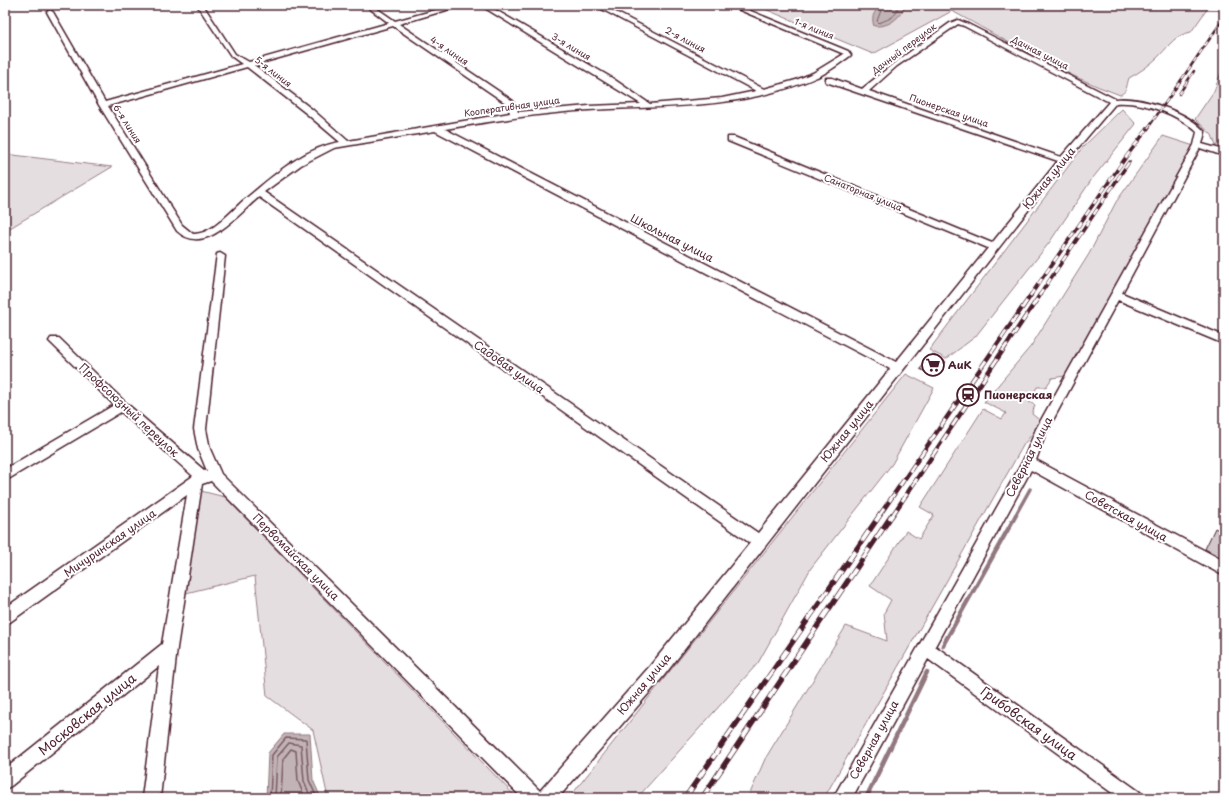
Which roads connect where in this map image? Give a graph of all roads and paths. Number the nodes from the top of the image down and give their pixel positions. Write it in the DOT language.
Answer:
graph roads {
  1 [pos="200,5"];
  2 [pos="368,5"];
  3 [pos="461,5"];
  4 [pos="483,5"];
  5 [pos="597,5"];
  6 [pos="731,5"];
  7 [pos="50,12"];
  8 [pos="958,22"];
  9 [pos="394,24"];
  10 [pos="846,52"];
  11 [pos="250,64"];
  12 [pos="829,80"];
  13 [pos="763,92"];
  14 [pos="863,92"];
  15 [pos="1114,101"];
  16 [pos="103,105"];
  17 [pos="649,106"];
  18 [pos="515,115"];
  19 [pos="436,128"];
  20 [pos="731,139"];
  21 [pos="346,143"];
  22 [pos="1198,145"];
  23 [pos="1223,151"];
  24 [pos="1063,160"];
  25 [pos="259,193"];
  26 [pos="197,237"];
  27 [pos="994,247"];
  28 [pos="220,256"];
  29 [pos="1117,295"];
  30 [pos="1224,340"];
  31 [pos="55,341"];
  32 [pos="897,368"];
  33 [pos="122,406"];
  34 [pos="1029,462"];
  35 [pos="5,476"];
  36 [pos="205,478"];
  37 [pos="759,541"];
  38 [pos="1224,569"];
  39 [pos="5,617"];
  40 [pos="170,648"];
  41 [pos="924,648"];
  42 [pos="5,780"];
  43 [pos="151,798"];
  44 [pos="535,798"];
  45 [pos="546,798"];
  46 [pos="842,798"];
  47 [pos="1134,798"];
  1 -- 11 [label="street, 5-я линия"];
  2 -- 9 [label="street, 4-я линия"];
  3 -- 9 [label="street"];
  4 -- 17 [label="street, 3-я линия"];
  5 -- 13 [label="street, 2-я линия"];
  6 -- 10 [label="street, 1-я линия"];
  7 -- 16 [label="street, 6-я линия"];
  8 -- 14 [label="street, Дачный переулок"];
  8 -- 15 [label="street, Дачная улица"];
  9 -- 11 [label="street"];
  9 -- 18 [label="street, 4-я линия"];
  10 -- 13 [label="street, Кооперативная улица"];
  11 -- 16 [label="street"];
  11 -- 21 [label="street, 5-я линия"];
  12 -- 14 [label="street, Пионерская улица"];
  13 -- 17 [label="street, Кооперативная улица"];
  14 -- 24 [label="street, Пионерская улица"];
  15 -- 22 [label="street"];
  15 -- 24 [label="street, Южная улица"];
  16 -- 26 [label="street, 6-я линия"];
  17 -- 18 [label="street, Кооперативная улица"];
  18 -- 19 [label="street, Кооперативная улица"];
  19 -- 21 [label="street, Кооперативная улица"];
  19 -- 32 [label="street, Школьная улица"];
  20 -- 27 [label="street, Санаторная улица"];
  21 -- 25 [label="street, Кооперативная улица"];
  22 -- 23 [label="street"];
  22 -- 29 [label="street, Северная улица"];
  24 -- 27 [label="street, Южная улица"];
  25 -- 26 [label="street, Кооперативная улица"];
  25 -- 37 [label="street, Садовая улица"];
  27 -- 32 [label="street, Южная улица"];
  28 -- 36 [label="street, Первомайская улица"];
  29 -- 30 [label="street"];
  29 -- 34 [label="street, Северная улица"];
  31 -- 33 [label="street, Профсоюзный переулок"];
  32 -- 37 [label="street, Южная улица"];
  33 -- 35 [label="street"];
  33 -- 36 [label="street, Профсоюзный переулок"];
  34 -- 38 [label="street, Советская улица"];
  34 -- 41 [label="street, Северная улица"];
  36 -- 39 [label="street, Мичуринская улица"];
  36 -- 40 [label="street"];
  36 -- 44 [label="street, Первомайская улица"];
  37 -- 45 [label="street, Южная улица"];
  40 -- 42 [label="street, Московская улица"];
  40 -- 43 [label="street"];
  41 -- 46 [label="street, Северная улица"];
  41 -- 47 [label="street, Грибовская улица"];
}
